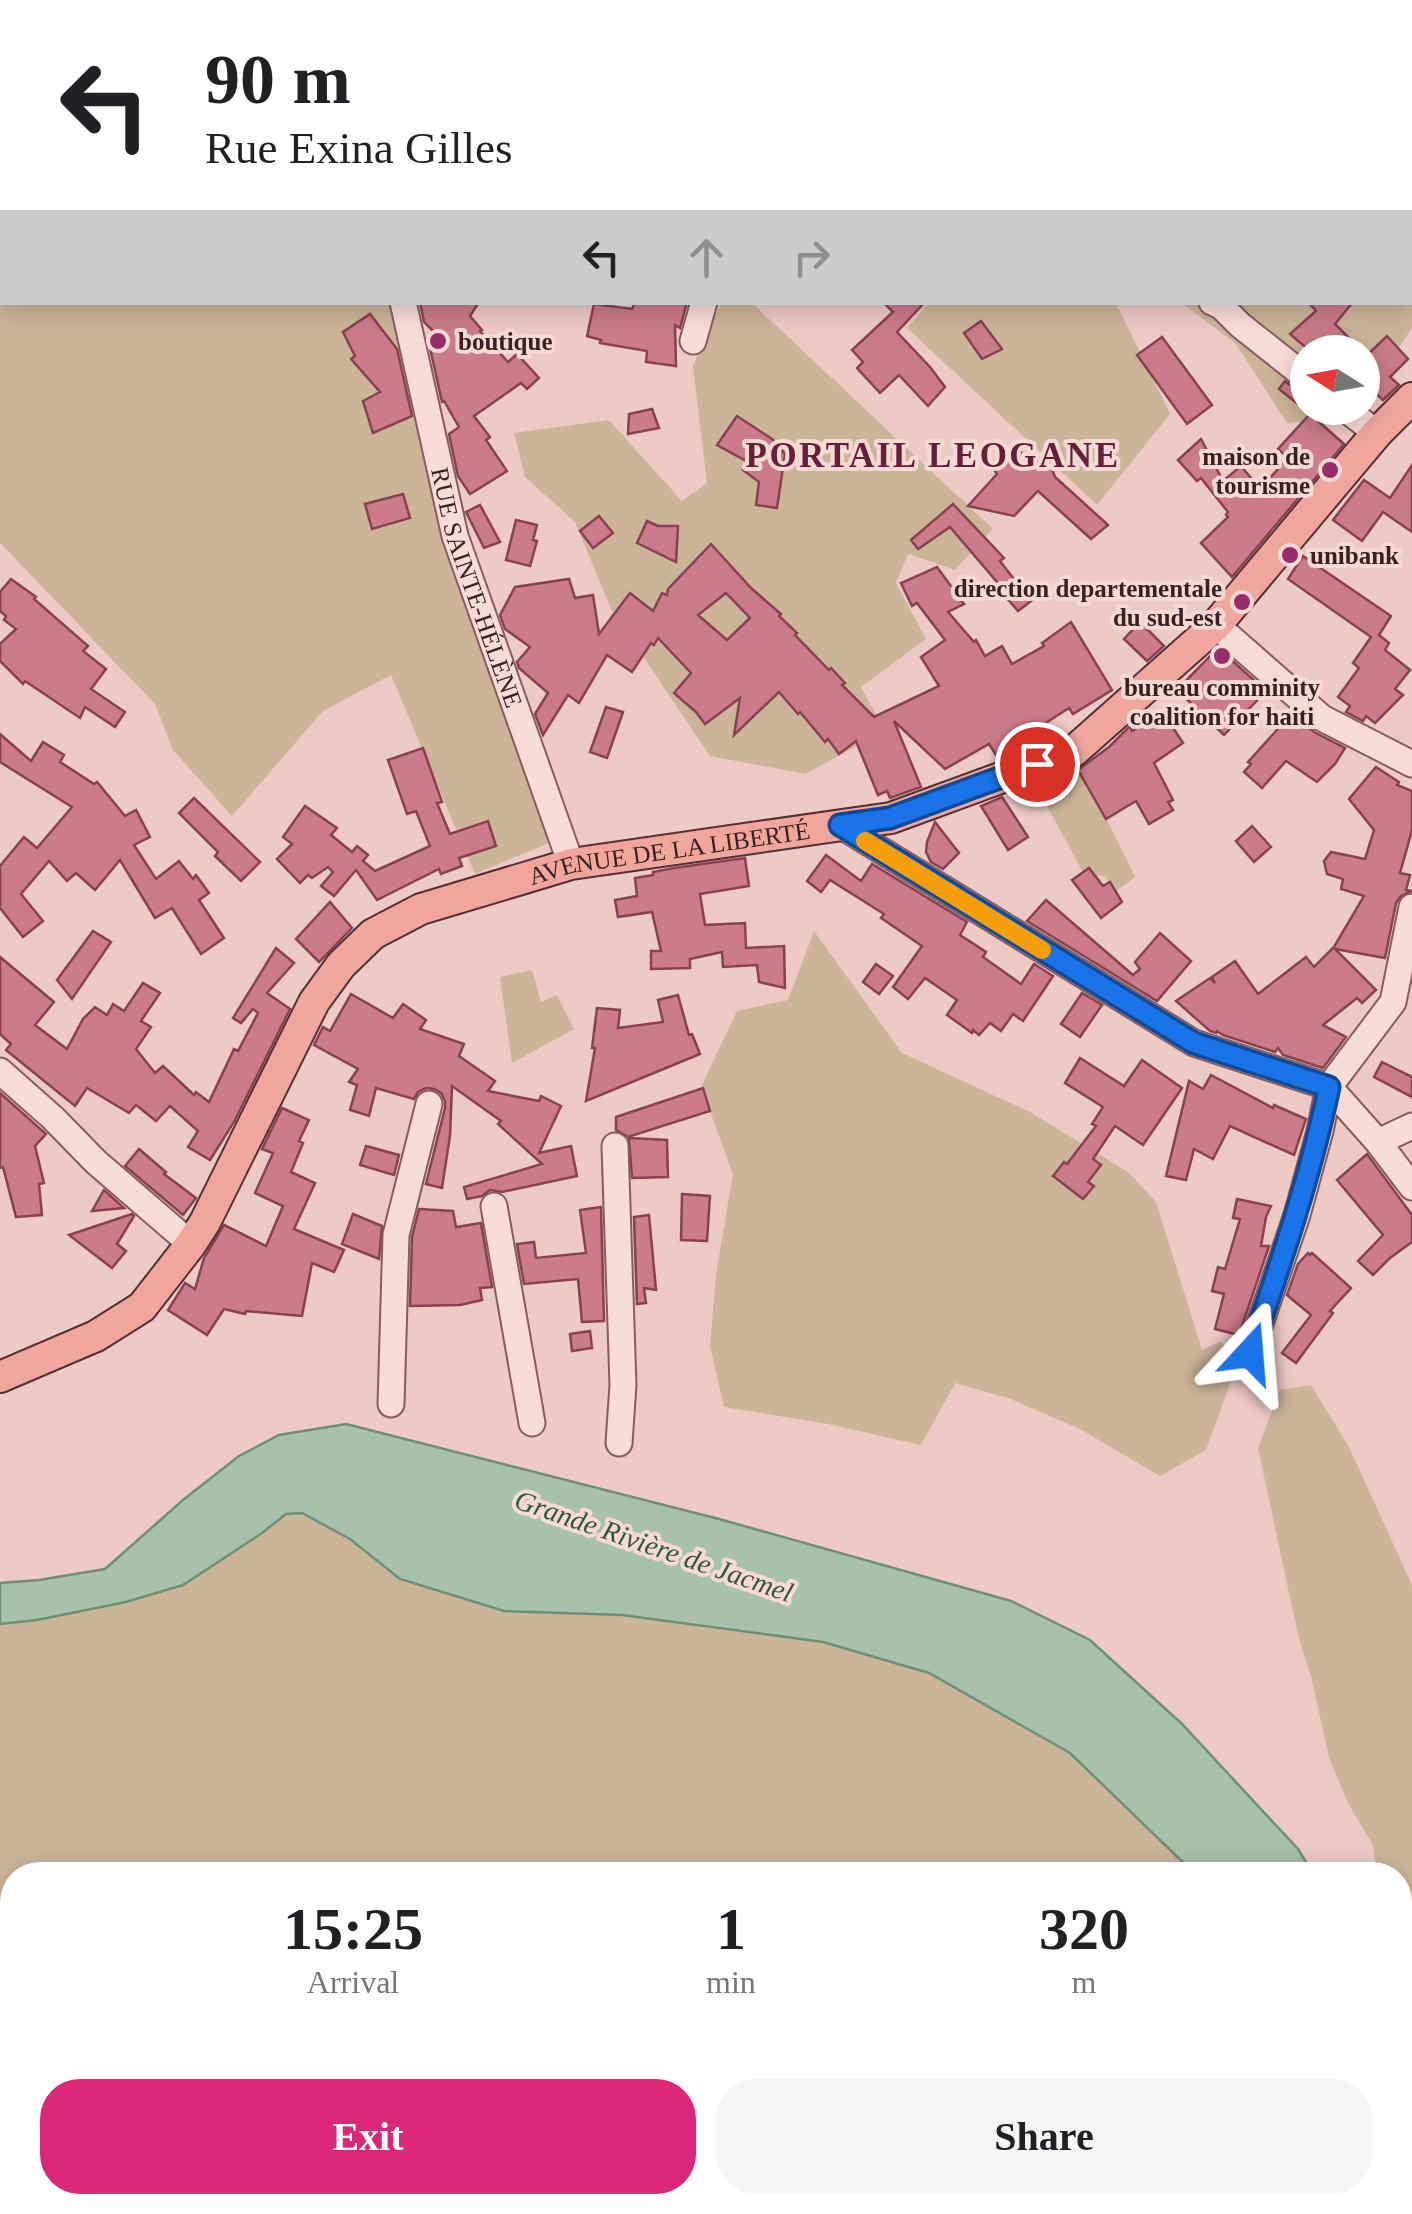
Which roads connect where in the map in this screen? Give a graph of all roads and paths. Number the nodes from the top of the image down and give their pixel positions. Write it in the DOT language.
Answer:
graph roads {
  1 [pos="405,305"];
  2 [pos="703,305"];
  3 [pos="1219,305"];
  4 [pos="693,341"];
  5 [pos="1290,365"];
  6 [pos="1412,398"];
  7 [pos="1367,425"];
  8 [pos="1378,433"];
  9 [pos="1216,625"];
  10 [pos="1412,764"];
  11 [pos="840,825"];
  12 [pos="572,864"];
  13 [pos="1412,908"];
  14 [pos="0,1071"];
  15 [pos="1329,1087"];
  16 [pos="429,1104"];
  17 [pos="1412,1126"];
  18 [pos="1378,1142"];
  19 [pos="615,1146"];
  20 [pos="1412,1187"];
  21 [pos="494,1206"];
  22 [pos="191,1244"];
  23 [pos="1250,1353"];
  24 [pos="0,1377"];
  25 [pos="392,1404"];
  26 [pos="532,1423"];
  27 [pos="619,1443"];
  1 -- 12 [label="street, RUE SAINTE-HÉLÈNE"];
  2 -- 4 [label="street"];
  3 -- 5 [label="street"];
  6 -- 8 [label="main road, AVENUE DE LA LIBERTÉ"];
  7 -- 8 [label="street"];
  8 -- 9 [label="main road, AVENUE DE LA LIBERTÉ"];
  9 -- 10 [label="street"];
  9 -- 11 [label="main road, AVENUE DE LA LIBERTÉ"];
  11 -- 12 [label="main road, AVENUE DE LA LIBERTÉ"];
  11 -- 15 [label="street"];
  12 -- 22 [label="main road, AVENUE DE LA LIBERTÉ"];
  13 -- 15 [label="street"];
  14 -- 22 [label="street"];
  15 -- 18 [label="street"];
  15 -- 23 [label="street"];
  16 -- 25 [label="street"];
  17 -- 18 [label="street"];
  18 -- 20 [label="street"];
  19 -- 27 [label="street"];
  21 -- 26 [label="street"];
  22 -- 24 [label="main road, AVENUE DE LA LIBERTÉ"];
}
